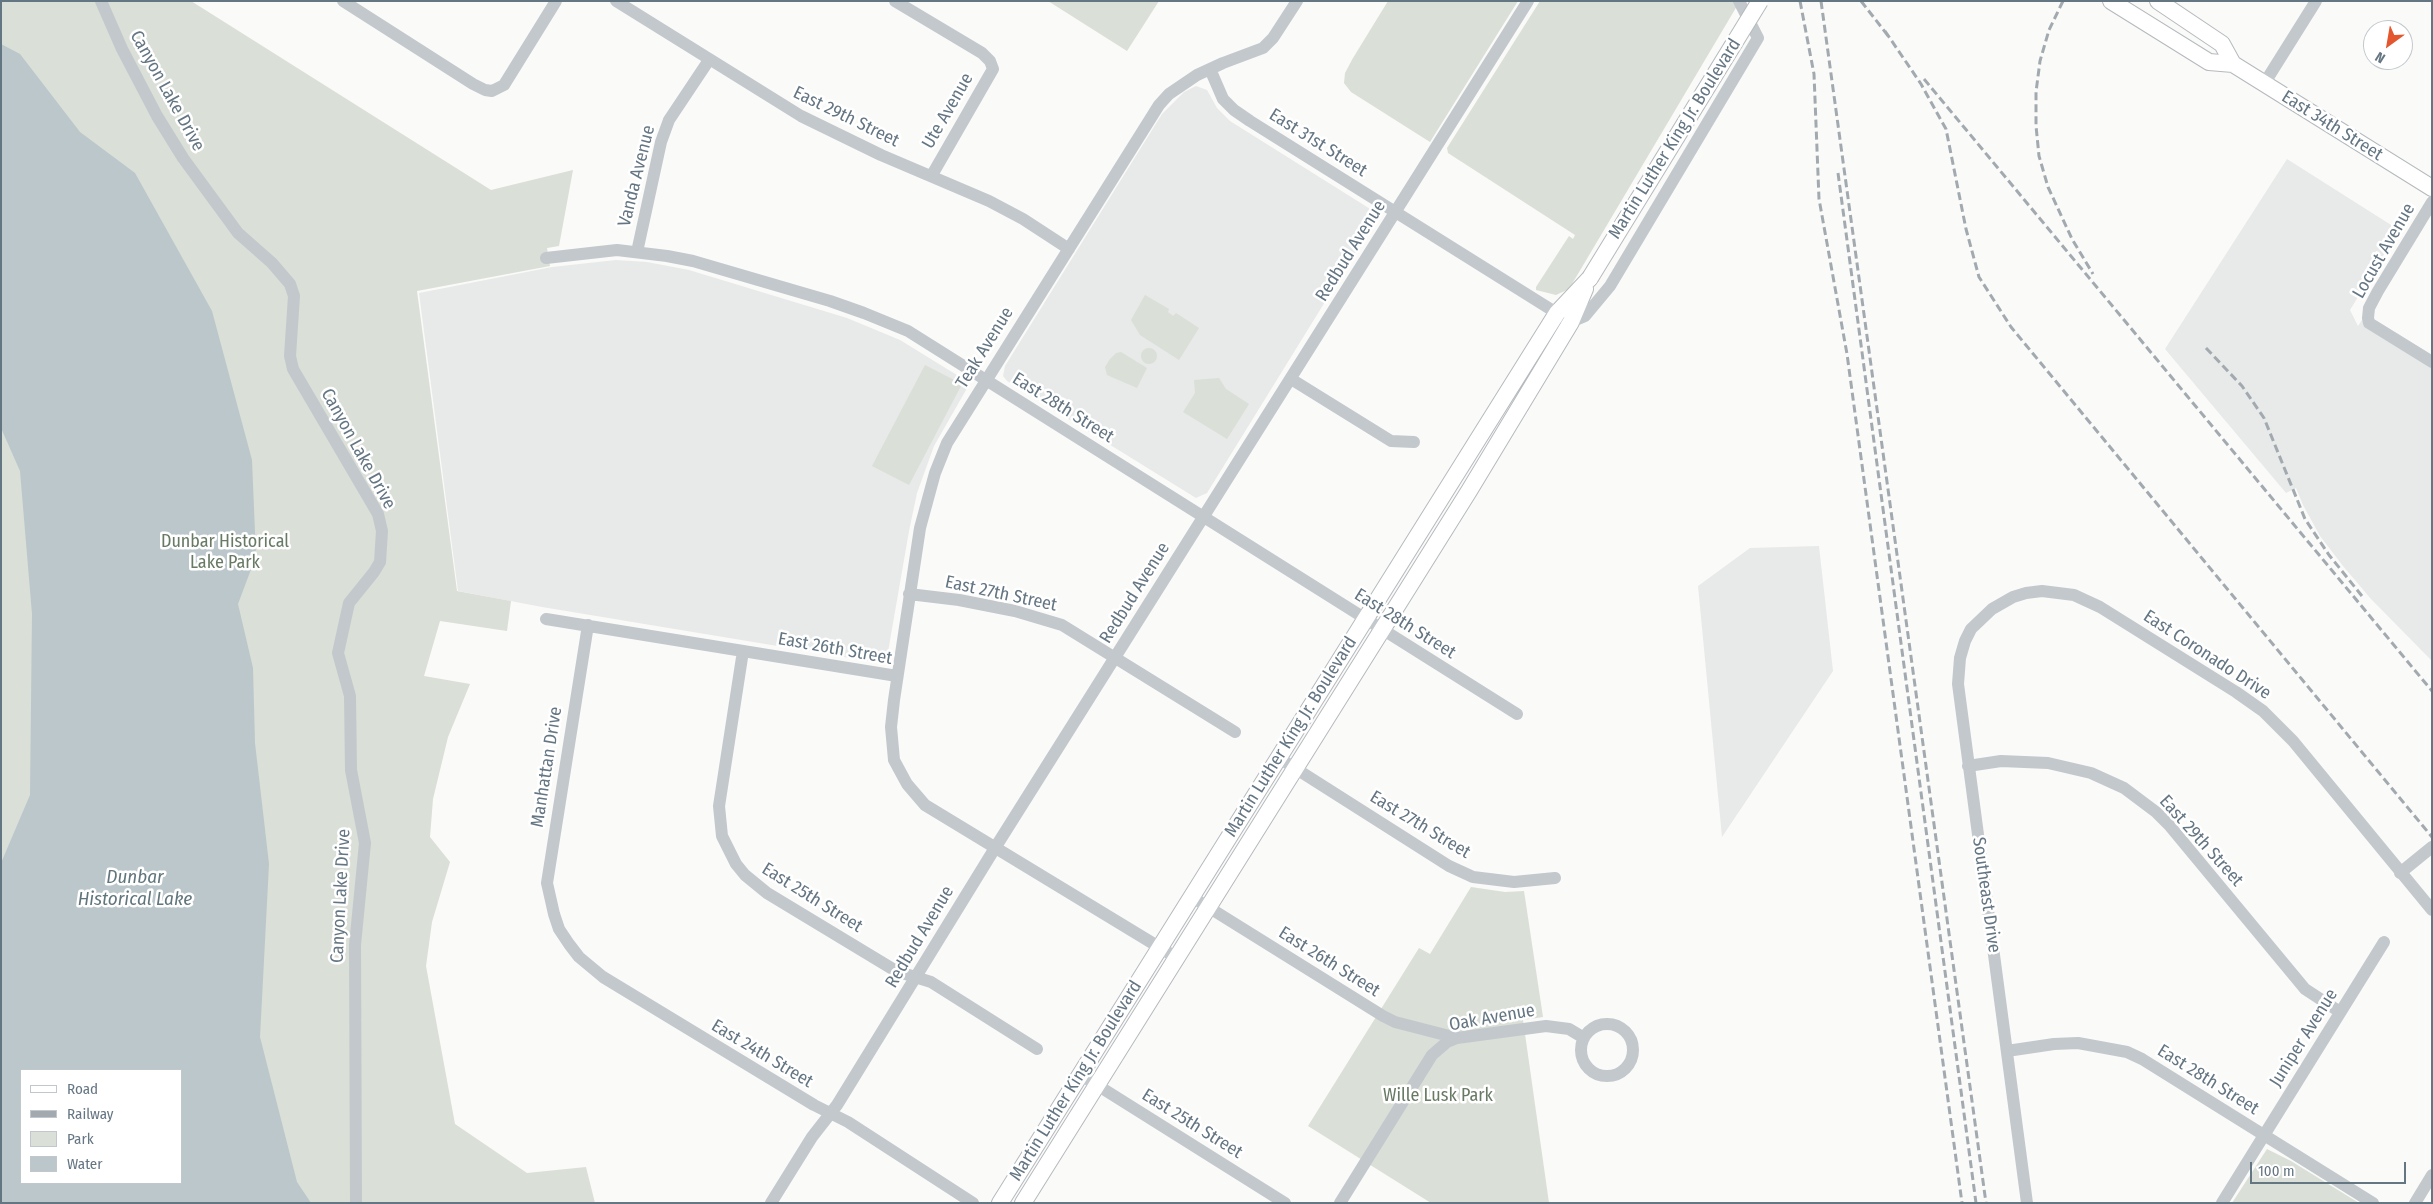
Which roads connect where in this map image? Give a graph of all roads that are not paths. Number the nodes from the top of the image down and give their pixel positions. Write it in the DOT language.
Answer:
graph roads {
  1 [pos="100,1"];
  2 [pos="343,1"];
  3 [pos="556,1"];
  4 [pos="616,1"];
  5 [pos="895,1"];
  6 [pos="1297,1"];
  7 [pos="1528,1"];
  8 [pos="1739,1"];
  9 [pos="1760,1"];
  10 [pos="2111,1"];
  11 [pos="2158,1"];
  12 [pos="2316,1"];
  13 [pos="709,60"];
  14 [pos="2233,64"];
  15 [pos="1210,69"];
  16 [pos="2264,84"];
  17 [pos="932,175"];
  18 [pos="2432,188"];
  19 [pos="2432,202"];
  20 [pos="1396,212"];
  21 [pos="1069,249"];
  22 [pos="637,252"];
  23 [pos="546,258"];
  24 [pos="1590,278"];
  25 [pos="1557,313"];
  26 [pos="1571,322"];
  27 [pos="2432,362"];
  28 [pos="1291,379"];
  29 [pos="986,380"];
  30 [pos="1414,442"];
  31 [pos="1203,518"];
  32 [pos="910,594"];
  33 [pos="2002,603"];
  34 [pos="546,618"];
  35 [pos="1364,620"];
  36 [pos="588,625"];
  37 [pos="1381,630"];
  38 [pos="743,651"];
  39 [pos="1115,656"];
  40 [pos="897,676"];
  41 [pos="1517,714"];
  42 [pos="1234,732"];
  43 [pos="1278,758"];
  44 [pos="1968,766"];
  45 [pos="1295,769"];
  46 [pos="2432,847"];
  47 [pos="995,848"];
  48 [pos="2400,873"];
  49 [pos="1555,878"];
  50 [pos="1192,897"];
  51 [pos="1208,907"];
  52 [pos="2432,910"];
  53 [pos="554,914"];
  54 [pos="2384,942"];
  55 [pos="1159,948"];
  56 [pos="1177,958"];
  57 [pos="916,978"];
  58 [pos="2340,1012"];
  59 [pos="1457,1038"];
  60 [pos="1584,1038"];
  61 [pos="1037,1049"];
  62 [pos="2007,1051"];
  63 [pos="1081,1075"];
  64 [pos="1097,1085"];
  65 [pos="830,1113"];
  66 [pos="2264,1135"];
  67 [pos="2432,1175"];
  68 [pos="356,1203"];
  69 [pos="770,1203"];
  70 [pos="973,1203"];
  71 [pos="1000,1203"];
  72 [pos="1023,1203"];
  73 [pos="1285,1203"];
  74 [pos="1340,1203"];
  75 [pos="2027,1203"];
  76 [pos="2222,1203"];
  77 [pos="2373,1203"];
  78 [pos="2415,1203"];
  1 -- 68 [label="street, Canyon Lake Drive"];
  2 -- 3 [label="street"];
  4 -- 13 [label="street, East 29th Street"];
  5 -- 17 [label="street, Ute Avenue"];
  6 -- 15 [label="street"];
  7 -- 20 [label="street, Redbud Avenue"];
  8 -- 26 [label="street"];
  9 -- 24 [label="main road, Martin Luther King Jr. Boulevard, bridge"];
  10 -- 14 [label="main road"];
  11 -- 14 [label="main road"];
  12 -- 16 [label="street"];
  13 -- 17 [label="street, East 29th Street"];
  13 -- 22 [label="street, Vanda Avenue"];
  14 -- 16 [label="main road, East 34th Street"];
  15 -- 20 [label="street, East 31st Street"];
  15 -- 21 [label="street, Teak Avenue"];
  16 -- 18 [label="main road, East 34th Street"];
  17 -- 21 [label="street, East 29th Street"];
  19 -- 27 [label="street, Locust Avenue"];
  20 -- 25 [label="street, East 31st Street"];
  20 -- 28 [label="street, Redbud Avenue"];
  21 -- 29 [label="street, Teak Avenue"];
  22 -- 23 [label="street, East 28th Street"];
  22 -- 29 [label="street, East 28th Street"];
  24 -- 25 [label="main road, Martin Luther King Jr. Boulevard"];
  24 -- 26 [label="main road, Martin Luther King Jr. Boulevard"];
  25 -- 26 [label="street, East 31st Street"];
  25 -- 35 [label="main road, Martin Luther King Jr. Boulevard"];
  26 -- 37 [label="main road, Martin Luther King Jr. Boulevard"];
  28 -- 30 [label="street"];
  28 -- 31 [label="street, Redbud Avenue"];
  29 -- 31 [label="street, East 28th Street"];
  29 -- 32 [label="street, Teak Avenue"];
  31 -- 35 [label="street, East 28th Street"];
  31 -- 39 [label="street, Redbud Avenue"];
  32 -- 39 [label="street, East 27th Street"];
  32 -- 40 [label="street, Teak Avenue"];
  33 -- 44 [label="street, Southeast Drive"];
  33 -- 48 [label="street, East Coronado Drive"];
  34 -- 36 [label="street, East 26th Street"];
  35 -- 37 [label="street, East 28th Street"];
  35 -- 43 [label="main road, Martin Luther King Jr. Boulevard"];
  36 -- 38 [label="street, East 26th Street"];
  36 -- 53 [label="street, Manhattan Drive"];
  37 -- 41 [label="street, East 28th Street"];
  37 -- 45 [label="main road, Martin Luther King Jr. Boulevard"];
  38 -- 40 [label="street, East 26th Street"];
  38 -- 57 [label="street, East 25th Street"];
  39 -- 42 [label="street, East 27th Street"];
  39 -- 47 [label="street, Redbud Avenue"];
  40 -- 47 [label="street, East 26th Street"];
  43 -- 45 [label="street, East 27th Street"];
  43 -- 50 [label="main road, Martin Luther King Jr. Boulevard"];
  44 -- 58 [label="street, East 29th Street"];
  44 -- 62 [label="street, Southeast Drive"];
  45 -- 49 [label="street, East 27th Street"];
  45 -- 51 [label="main road, Martin Luther King Jr. Boulevard"];
  46 -- 48 [label="street"];
  47 -- 55 [label="street, East 26th Street"];
  47 -- 57 [label="street, Redbud Avenue"];
  48 -- 52 [label="street, East Coronado Drive"];
  50 -- 51 [label="street, East 26th Street"];
  50 -- 55 [label="main road, Martin Luther King Jr. Boulevard"];
  51 -- 56 [label="main road, Martin Luther King Jr. Boulevard"];
  51 -- 59 [label="street, East 26th Street"];
  53 -- 65 [label="street, East 24th Street"];
  54 -- 58 [label="street, Juniper Avenue"];
  55 -- 56 [label="street, East 26th Street"];
  55 -- 63 [label="main road, Martin Luther King Jr. Boulevard"];
  56 -- 64 [label="main road, Martin Luther King Jr. Boulevard"];
  57 -- 61 [label="street, East 25th Street"];
  57 -- 65 [label="street, Redbud Avenue"];
  58 -- 66 [label="street, Juniper Avenue"];
  59 -- 60 [label="street, Oak Avenue"];
  59 -- 74 [label="street, Oak Avenue"];
  60 -- 60 [label="street"];
  62 -- 66 [label="street, East 28th Street"];
  62 -- 75 [label="street, Southeast Drive"];
  63 -- 64 [label="street, East 25th Street"];
  63 -- 71 [label="main road, Martin Luther King Jr. Boulevard"];
  64 -- 72 [label="main road, Martin Luther King Jr. Boulevard"];
  64 -- 73 [label="street, East 25th Street"];
  65 -- 69 [label="street, Redbud Avenue"];
  65 -- 70 [label="street, East 24th Street"];
  66 -- 76 [label="street, Juniper Avenue"];
  66 -- 77 [label="street, East 28th Street"];
  67 -- 78 [label="street"];
}
